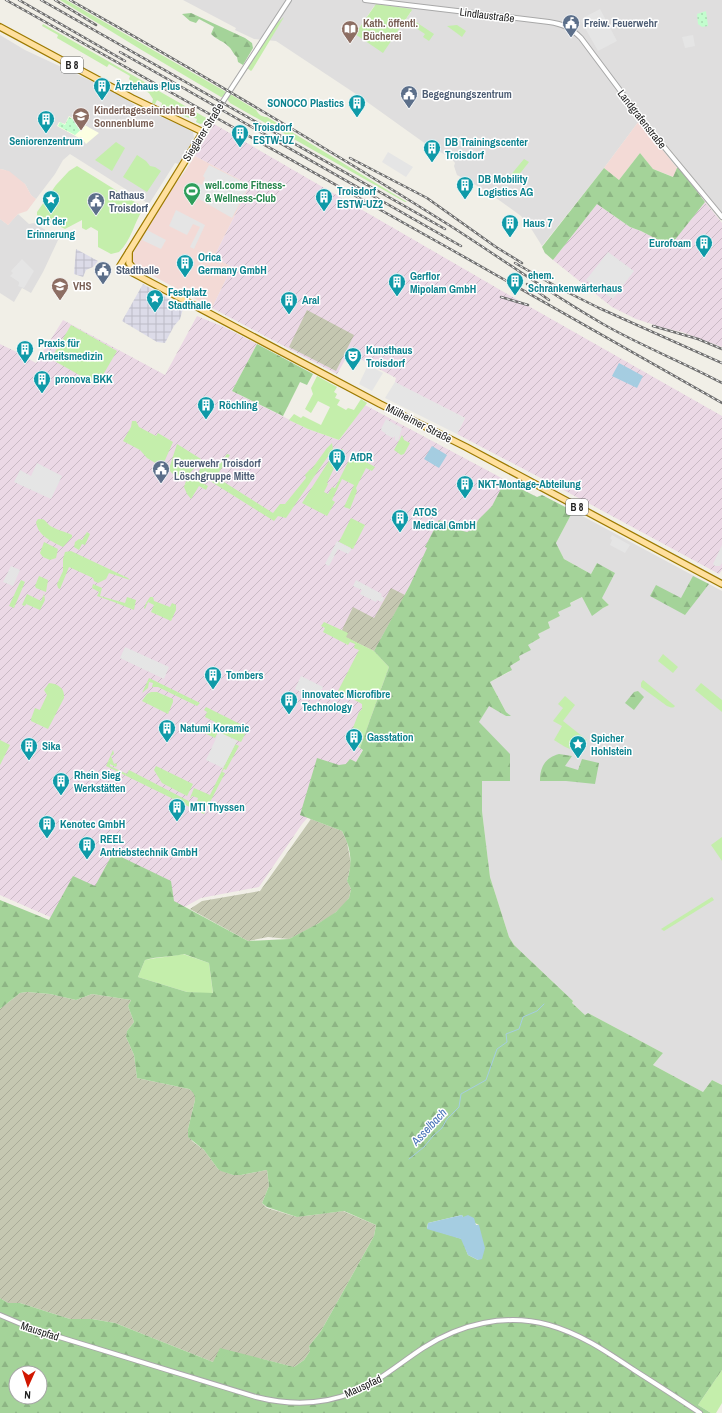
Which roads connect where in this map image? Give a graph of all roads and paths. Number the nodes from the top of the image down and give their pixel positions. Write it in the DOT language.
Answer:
graph roads {
  1 [pos="289,0"];
  2 [pos="365,0"];
  3 [pos="560,24"];
  4 [pos="0,27"];
  5 [pos="203,132"];
  6 [pos="722,217"];
  7 [pos="131,248"];
  8 [pos="120,266"];
  9 [pos="142,277"];
  10 [pos="719,582"];
  11 [pos="0,1316"];
  12 [pos="700,1413"];
  1 -- 5 [label="street, Sieglarer Straße"];
  2 -- 3 [label="street, Lindlaustraße"];
  3 -- 6 [label="street, Landgrafenstraße"];
  4 -- 5 [label="main road, B 8"];
  5 -- 7 [label="main road, Sieglarer Straße / B 8"];
  7 -- 8 [label="main road, Sieglarer Straße / B 8"];
  7 -- 9 [label="main road, B 8"];
  8 -- 9 [label="main road, Mülheimer Straße / B 8"];
  9 -- 10 [label="main road, Mülheimer Straße / B 8"];
  11 -- 12 [label="street, Mauspfad"];
}
